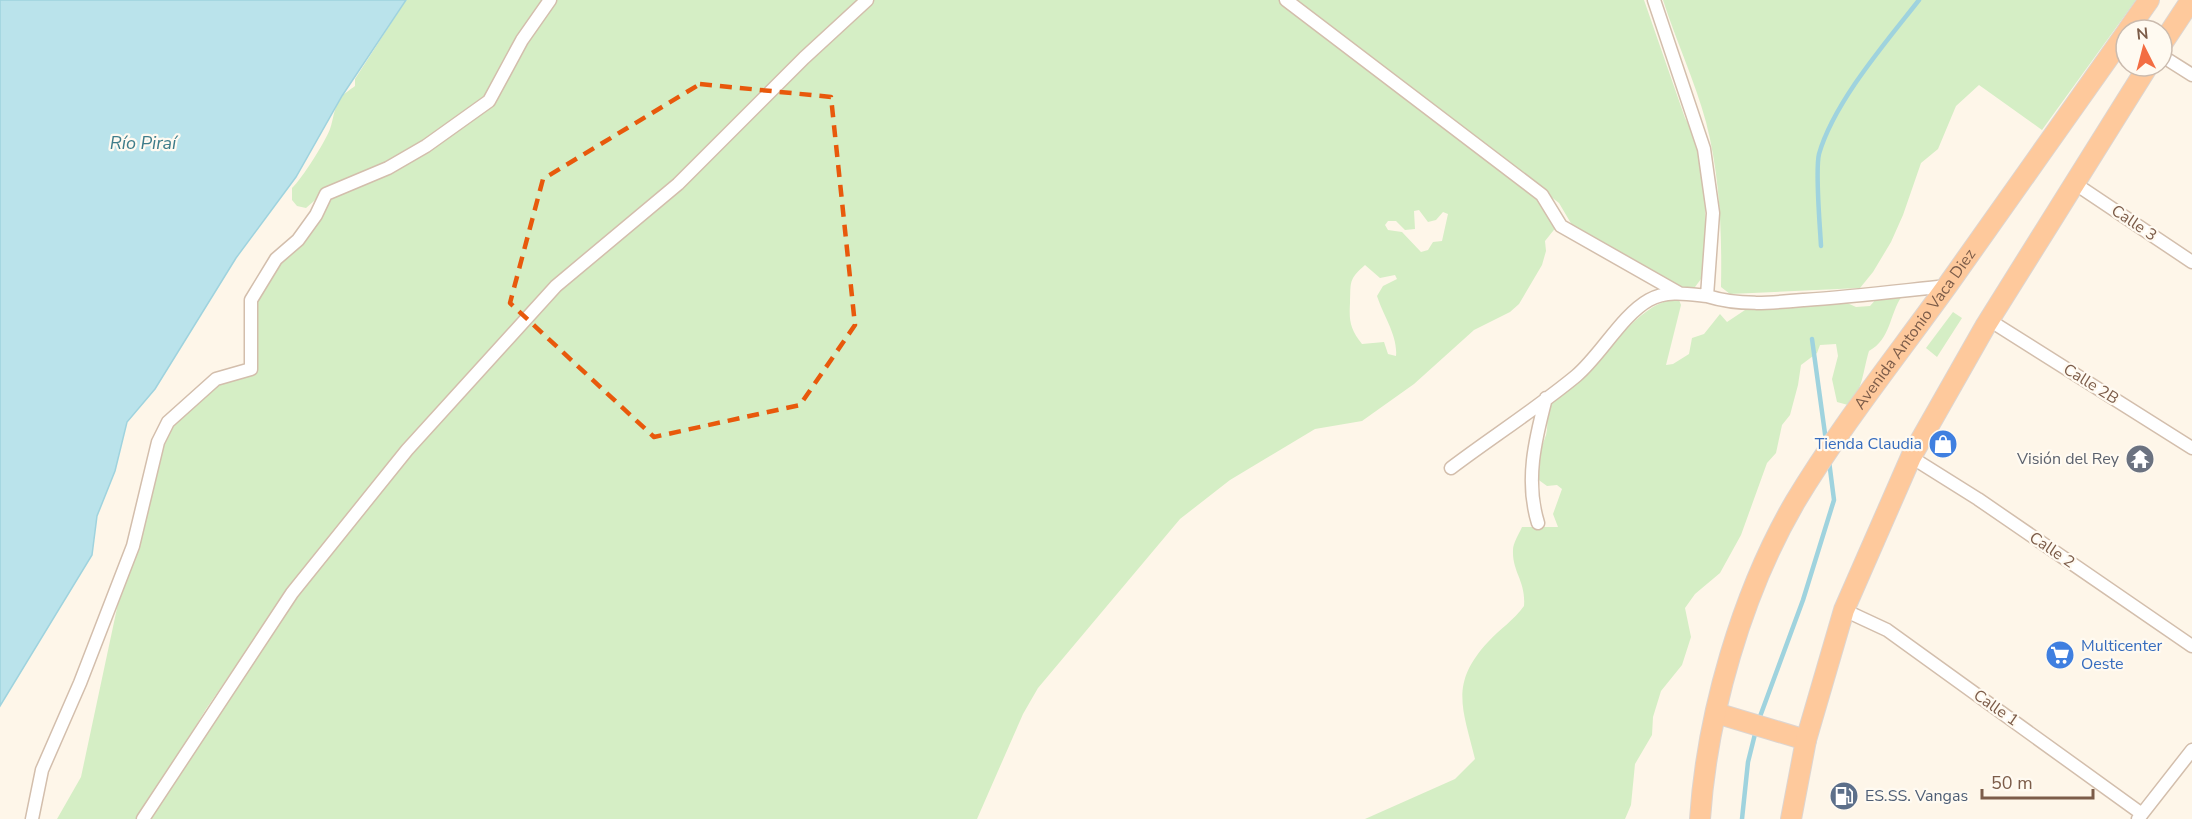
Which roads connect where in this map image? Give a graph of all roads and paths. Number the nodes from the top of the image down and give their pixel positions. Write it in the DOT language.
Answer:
graph roads {
  1 [pos="549,0"];
  2 [pos="867,0"];
  3 [pos="1286,0"];
  4 [pos="1654,0"];
  5 [pos="2149,0"];
  6 [pos="2191,0"];
  7 [pos="2136,18"];
  8 [pos="2174,26"];
  9 [pos="2114,49"];
  10 [pos="2174,64"];
  11 [pos="2192,75"];
  12 [pos="2141,78"];
  13 [pos="2077,184"];
  14 [pos="2192,262"];
  15 [pos="1947,286"];
  16 [pos="1679,293"];
  17 [pos="1707,296"];
  18 [pos="1989,320"];
  19 [pos="1546,398"];
  20 [pos="2192,448"];
  21 [pos="1911,458"];
  22 [pos="1451,468"];
  23 [pos="1538,524"];
  24 [pos="1844,610"];
  25 [pos="2192,646"];
  26 [pos="1723,715"];
  27 [pos="1806,740"];
  28 [pos="2192,750"];
  29 [pos="2140,816"];
  30 [pos="32,819"];
  31 [pos="143,819"];
  32 [pos="1700,819"];
  33 [pos="1791,819"];
  1 -- 30 [label="street"];
  2 -- 31 [label="street"];
  3 -- 16 [label="street"];
  4 -- 17 [label="street"];
  5 -- 7 [label="highway, Avenida Antonio Vaca Diez"];
  6 -- 8 [label="highway"];
  9 -- 15 [label="highway, Avenida Antonio Vaca Diez"];
  10 -- 11 [label="street"];
  12 -- 13 [label="highway"];
  13 -- 14 [label="street, Calle 3"];
  13 -- 18 [label="highway"];
  15 -- 17 [label="street"];
  15 -- 26 [label="highway, Avenida Antonio Vaca Diez"];
  16 -- 17 [label="street"];
  16 -- 19 [label="street"];
  18 -- 20 [label="street, Calle 2B"];
  18 -- 21 [label="highway"];
  19 -- 22 [label="street"];
  19 -- 23 [label="street"];
  21 -- 24 [label="highway"];
  21 -- 25 [label="street, Calle 2"];
  24 -- 27 [label="highway"];
  24 -- 29 [label="street, Calle 1"];
  26 -- 27 [label="highway"];
  26 -- 32 [label="highway, Avenida Antonio Vaca Diez"];
  27 -- 33 [label="highway"];
  28 -- 29 [label="street"];
}
